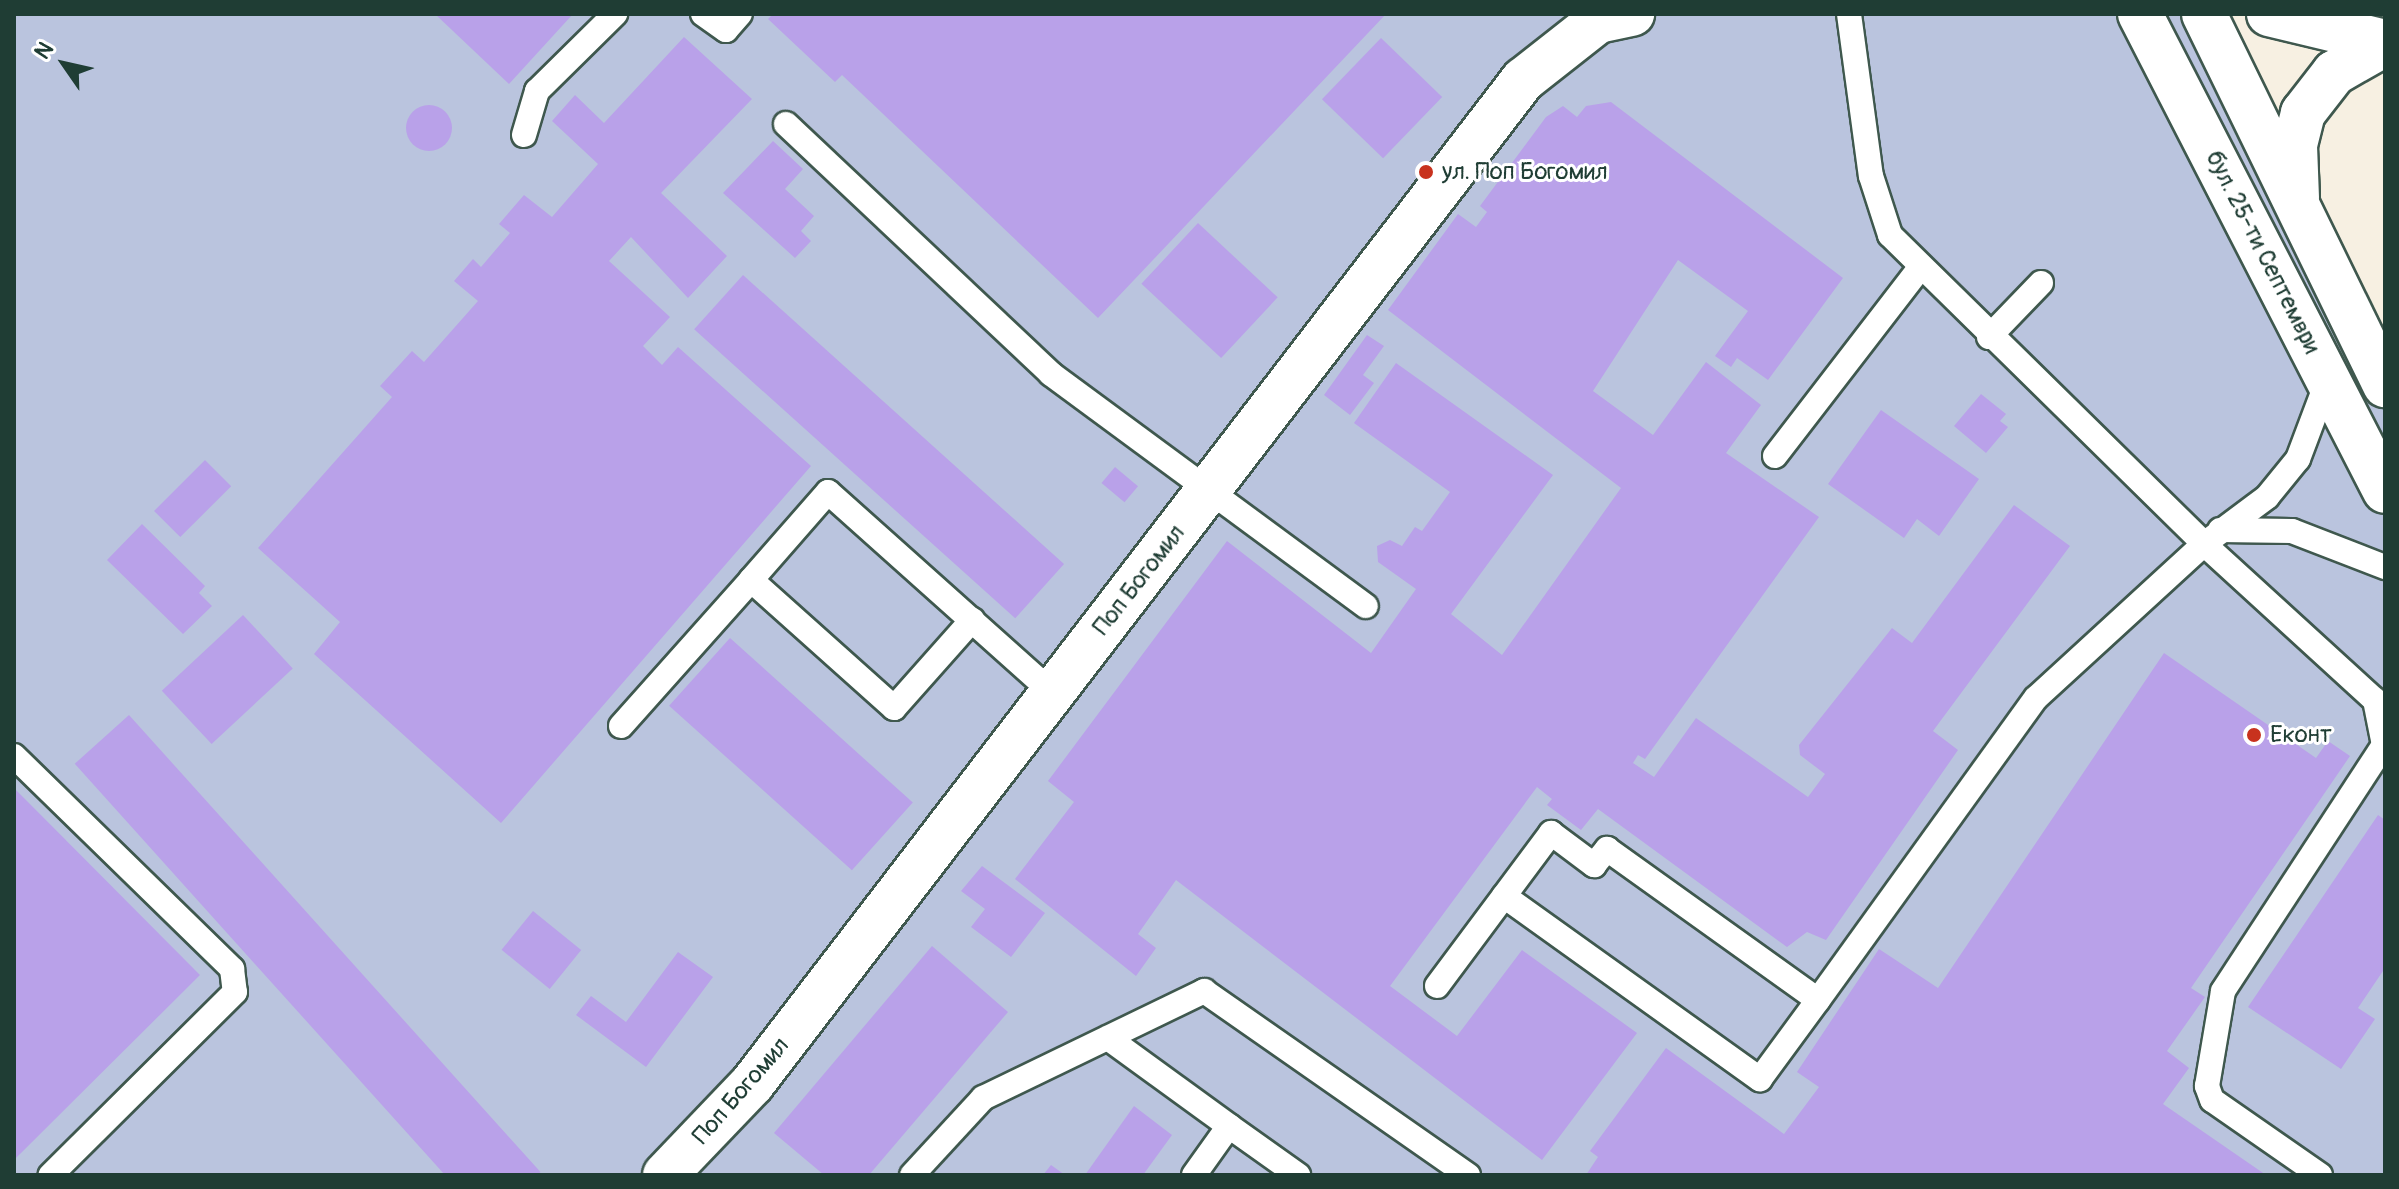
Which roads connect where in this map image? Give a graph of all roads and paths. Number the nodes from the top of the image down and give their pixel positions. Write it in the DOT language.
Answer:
graph roads {
  1 [pos="615,14"];
  2 [pos="703,14"];
  3 [pos="740,14"];
  4 [pos="1632,14"];
  5 [pos="1849,14"];
  6 [pos="2140,14"];
  7 [pos="2204,14"];
  8 [pos="2269,14"];
  9 [pos="2385,43"];
  10 [pos="786,124"];
  11 [pos="524,135"];
  12 [pos="2297,212"];
  13 [pos="1918,270"];
  14 [pos="2041,283"];
  15 [pos="1989,337"];
  16 [pos="2328,379"];
  17 [pos="2385,385"];
  18 [pos="1775,456"];
  19 [pos="1208,490"];
  20 [pos="2385,491"];
  21 [pos="2212,537"];
  22 [pos="2385,567"];
  23 [pos="751,580"];
  24 [pos="1366,606"];
  25 [pos="972,620"];
  26 [pos="1053,693"];
  27 [pos="621,726"];
  28 [pos="2383,749"];
  29 [pos="14,756"];
  30 [pos="1504,896"];
  31 [pos="1437,986"];
  32 [pos="1818,1000"];
  33 [pos="1108,1038"];
  34 [pos="1229,1126"];
  35 [pos="51,1175"];
  36 [pos="665,1175"];
  37 [pos="912,1175"];
  38 [pos="1194,1175"];
  39 [pos="1298,1175"];
  40 [pos="1468,1175"];
  41 [pos="2320,1175"];
  1 -- 11 [label="lane"];
  2 -- 3 [label="lane"];
  4 -- 19 [label="street, Поп Богомил"];
  5 -- 13 [label="lane"];
  6 -- 16 [label="street, бул. 25-ти Септември"];
  7 -- 12 [label="street, бул. 25-ти Септември"];
  8 -- 9 [label="street"];
  9 -- 12 [label="street"];
  10 -- 19 [label="lane"];
  12 -- 17 [label="street, бул. 25-ти Септември"];
  13 -- 15 [label="lane"];
  13 -- 18 [label="lane"];
  14 -- 15 [label="lane"];
  15 -- 21 [label="lane"];
  16 -- 20 [label="street, бул. 25-ти Септември"];
  16 -- 21 [label="lane"];
  19 -- 24 [label="lane"];
  19 -- 26 [label="street, Поп Богомил"];
  21 -- 22 [label="lane"];
  21 -- 28 [label="lane"];
  21 -- 32 [label="lane"];
  23 -- 25 [label="lane"];
  23 -- 25 [label="lane"];
  23 -- 27 [label="lane"];
  25 -- 26 [label="lane"];
  26 -- 36 [label="street, Поп Богомил"];
  28 -- 41 [label="lane"];
  29 -- 35 [label="lane"];
  30 -- 31 [label="lane"];
  30 -- 32 [label="lane"];
  30 -- 32 [label="lane"];
  33 -- 34 [label="lane"];
  33 -- 37 [label="lane"];
  33 -- 40 [label="lane"];
  34 -- 38 [label="lane"];
  34 -- 39 [label="lane"];
}
